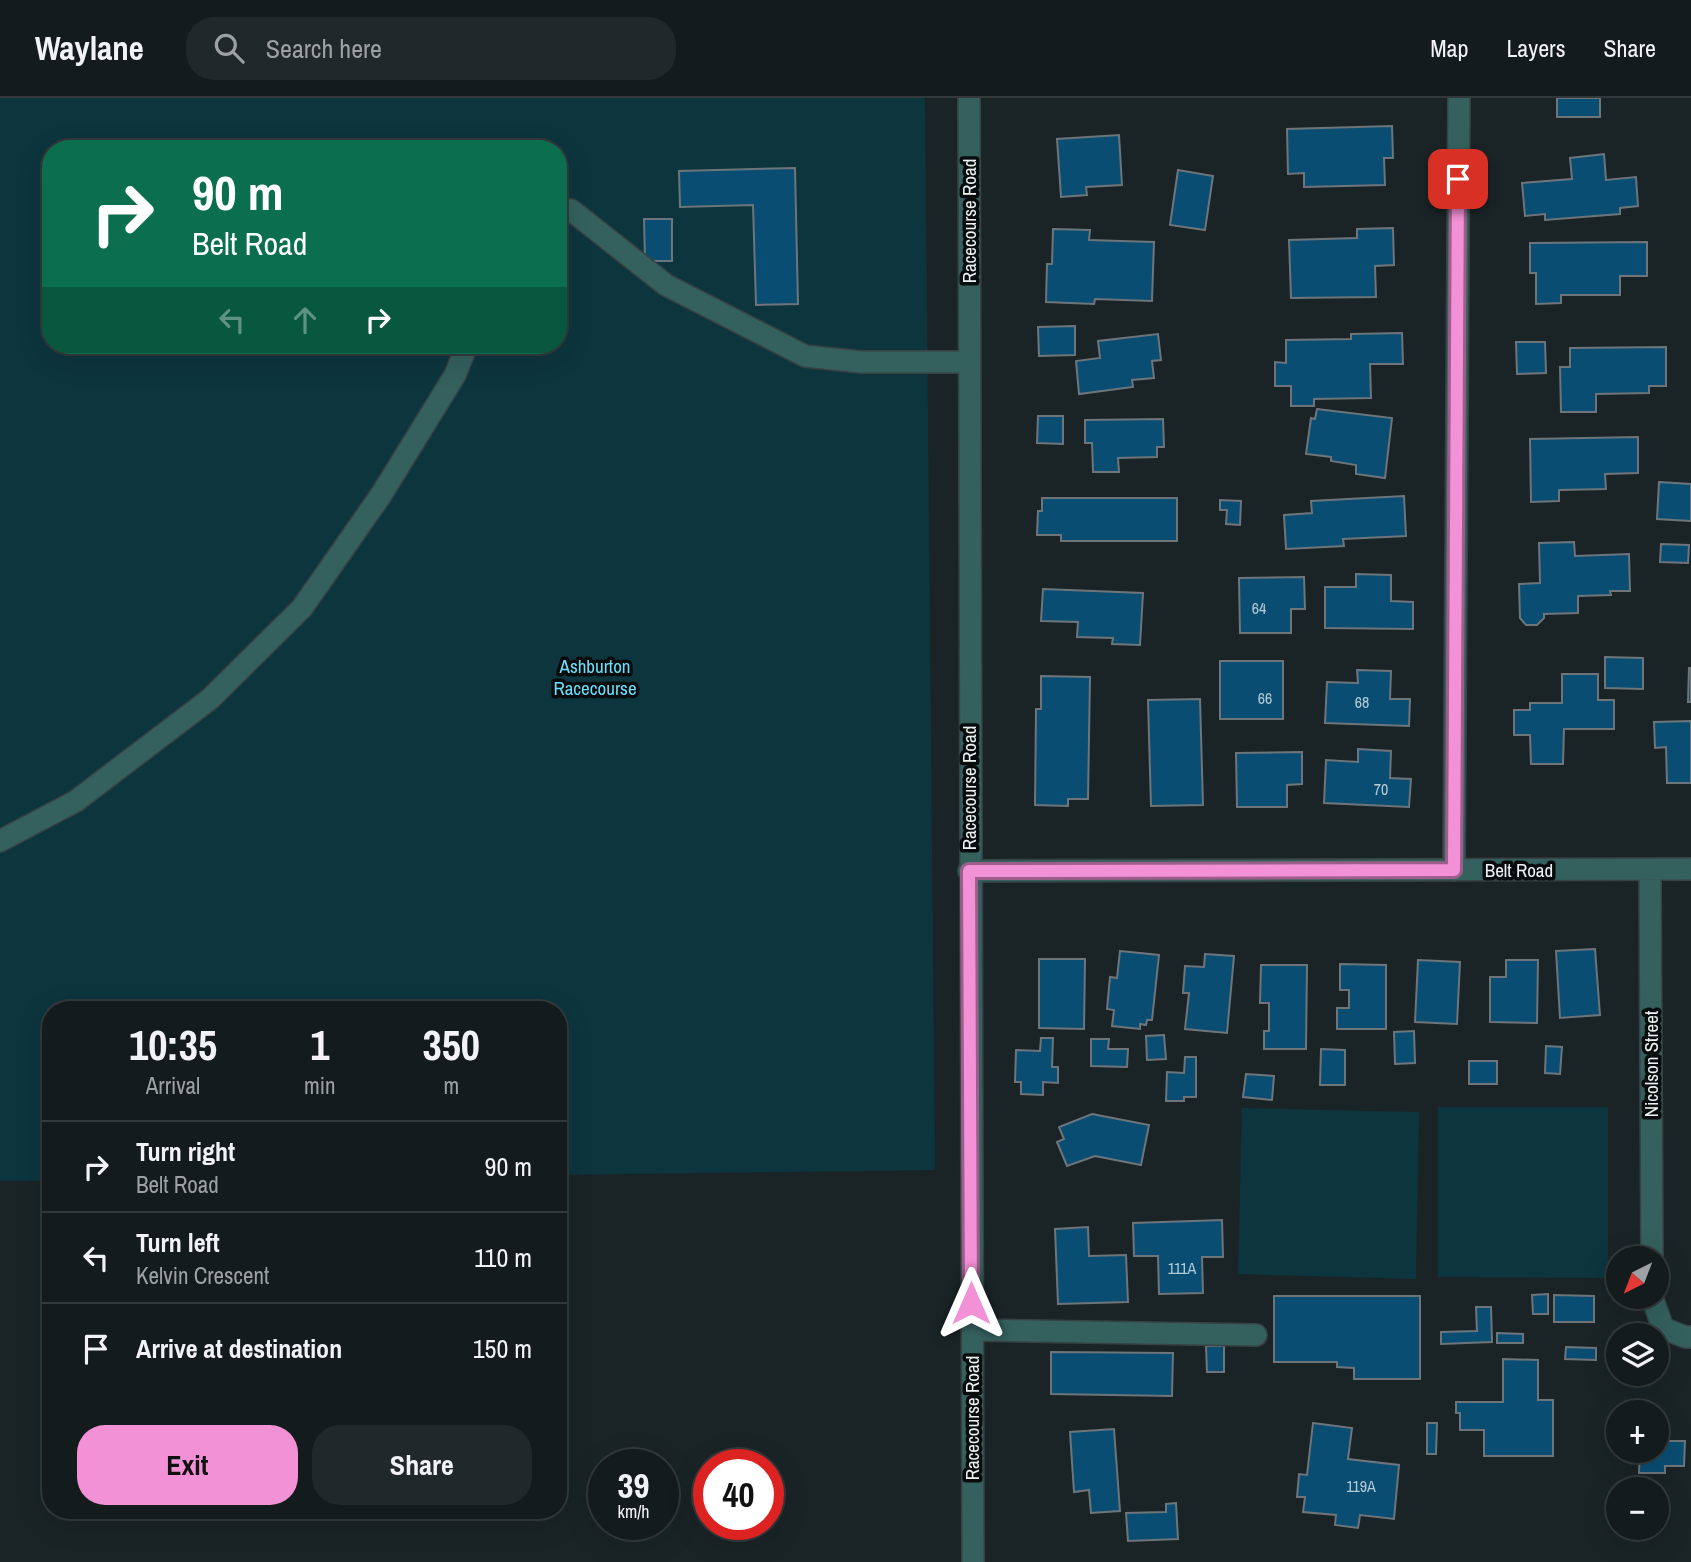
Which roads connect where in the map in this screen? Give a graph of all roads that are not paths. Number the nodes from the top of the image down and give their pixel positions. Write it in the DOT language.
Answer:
graph roads {
  1 [pos="969,98"];
  2 [pos="1459,98"];
  3 [pos="567,211"];
  4 [pos="463,354"];
  5 [pos="969,362"];
  6 [pos="0,841"];
  7 [pos="1691,869"];
  8 [pos="1454,870"];
  9 [pos="1650,870"];
  10 [pos="969,871"];
  11 [pos="1652,1246"];
  12 [pos="1657,1309"];
  13 [pos="971,1330"];
  14 [pos="1255,1335"];
  15 [pos="1691,1337"];
  16 [pos="973,1562"];
  1 -- 5 [label="street, Racecourse Road"];
  2 -- 8 [label="street"];
  3 -- 5 [label="street"];
  4 -- 6 [label="street"];
  5 -- 10 [label="street, Racecourse Road"];
  7 -- 9 [label="street, Belt Road"];
  8 -- 9 [label="street, Belt Road"];
  8 -- 10 [label="street, Belt Road"];
  9 -- 11 [label="street, Nicolson Street"];
  10 -- 13 [label="street, Racecourse Road"];
  12 -- 15 [label="street"];
  13 -- 14 [label="street"];
  13 -- 16 [label="street, Racecourse Road"];
}
